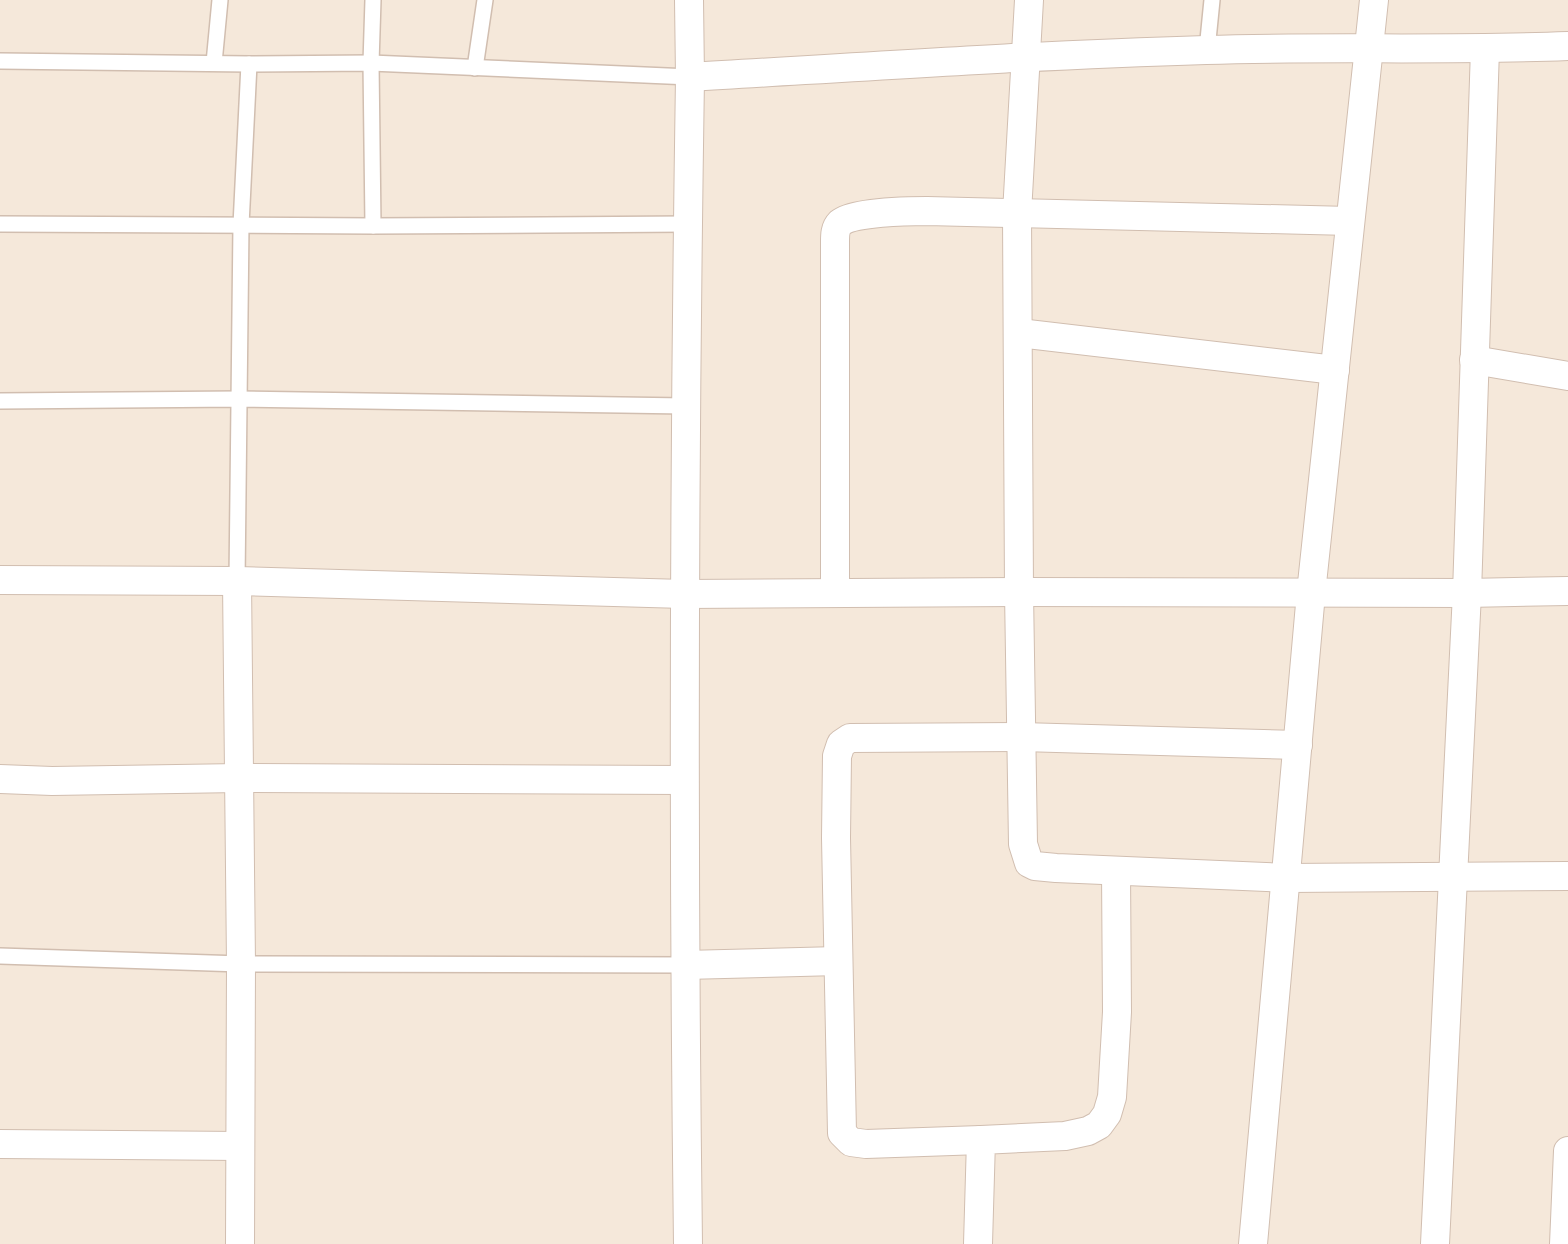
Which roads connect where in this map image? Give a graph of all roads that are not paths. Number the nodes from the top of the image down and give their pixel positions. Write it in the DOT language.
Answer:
graph roads {
  1 [pos="220,0"];
  2 [pos="373,0"];
  3 [pos="485,0"];
  4 [pos="689,0"];
  5 [pos="1029,0"];
  6 [pos="1212,0"];
  7 [pos="1374,0"];
  8 [pos="1568,46"];
  9 [pos="1369,48"];
  10 [pos="1485,49"];
  11 [pos="1207,50"];
  12 [pos="1024,58"];
  13 [pos="0,61"];
  14 [pos="214,63"];
  15 [pos="371,63"];
  16 [pos="248,64"];
  17 [pos="475,68"];
  18 [pos="690,77"];
  19 [pos="1018,212"];
  20 [pos="1350,221"];
  21 [pos="0,224"];
  22 [pos="688,224"];
  23 [pos="241,225"];
  24 [pos="373,226"];
  25 [pos="1018,332"];
  26 [pos="1474,360"];
  27 [pos="1335,370"];
  28 [pos="1568,376"];
  29 [pos="239,399"];
  30 [pos="0,400"];
  31 [pos="685,406"];
  32 [pos="0,580"];
  33 [pos="237,581"];
  34 [pos="1568,591"];
  35 [pos="1019,592"];
  36 [pos="835,593"];
  37 [pos="1311,593"];
  38 [pos="1467,593"];
  39 [pos="684,594"];
  40 [pos="1022,737"];
  41 [pos="1298,745"];
  42 [pos="239,778"];
  43 [pos="0,779"];
  44 [pos="684,780"];
  45 [pos="1116,870"];
  46 [pos="1568,876"];
  47 [pos="1287,878"];
  48 [pos="1452,878"];
  49 [pos="0,956"];
  50 [pos="838,961"];
  51 [pos="241,964"];
  52 [pos="685,965"];
  53 [pos="981,1140"];
  54 [pos="0,1144"];
  55 [pos="240,1146"];
  56 [pos="1568,1151"];
  57 [pos="240,1244"];
  58 [pos="688,1244"];
  59 [pos="978,1244"];
  60 [pos="1253,1244"];
  61 [pos="1435,1244"];
  62 [pos="1564,1244"];
  1 -- 14 [label="lane"];
  2 -- 15 [label="lane"];
  3 -- 17 [label="lane"];
  4 -- 18 [label="street"];
  5 -- 12 [label="street"];
  6 -- 11 [label="lane"];
  7 -- 9 [label="street"];
  8 -- 10 [label="street"];
  9 -- 10 [label="street"];
  9 -- 11 [label="street"];
  9 -- 20 [label="street"];
  10 -- 26 [label="street"];
  11 -- 12 [label="street"];
  12 -- 18 [label="street"];
  12 -- 19 [label="street"];
  13 -- 14 [label="lane"];
  14 -- 16 [label="lane"];
  15 -- 16 [label="lane"];
  15 -- 17 [label="lane"];
  15 -- 24 [label="lane"];
  16 -- 23 [label="lane"];
  17 -- 18 [label="lane"];
  18 -- 22 [label="street"];
  19 -- 20 [label="street"];
  19 -- 25 [label="street"];
  19 -- 36 [label="street"];
  20 -- 27 [label="street"];
  21 -- 23 [label="lane"];
  22 -- 24 [label="lane"];
  22 -- 31 [label="street"];
  23 -- 24 [label="lane"];
  23 -- 29 [label="lane"];
  25 -- 27 [label="street"];
  25 -- 35 [label="street"];
  26 -- 28 [label="street"];
  26 -- 38 [label="street"];
  27 -- 37 [label="street"];
  29 -- 30 [label="lane"];
  29 -- 31 [label="lane"];
  29 -- 33 [label="lane"];
  31 -- 39 [label="street"];
  32 -- 33 [label="street"];
  33 -- 39 [label="street"];
  33 -- 42 [label="street"];
  34 -- 38 [label="street"];
  35 -- 36 [label="street"];
  35 -- 37 [label="street"];
  35 -- 40 [label="street"];
  36 -- 39 [label="street"];
  37 -- 38 [label="street"];
  37 -- 41 [label="street"];
  38 -- 48 [label="street"];
  39 -- 44 [label="street"];
  40 -- 41 [label="street"];
  40 -- 45 [label="street"];
  40 -- 50 [label="street"];
  41 -- 47 [label="street"];
  42 -- 43 [label="street"];
  42 -- 44 [label="street"];
  42 -- 51 [label="street"];
  44 -- 52 [label="street"];
  45 -- 47 [label="street"];
  45 -- 53 [label="street"];
  46 -- 48 [label="street"];
  47 -- 48 [label="street"];
  47 -- 60 [label="street"];
  48 -- 61 [label="street"];
  49 -- 51 [label="lane"];
  50 -- 52 [label="street"];
  50 -- 53 [label="street"];
  51 -- 52 [label="lane"];
  51 -- 55 [label="street"];
  52 -- 58 [label="street"];
  53 -- 59 [label="street"];
  54 -- 55 [label="street"];
  55 -- 57 [label="street"];
  56 -- 62 [label="street"];
}
